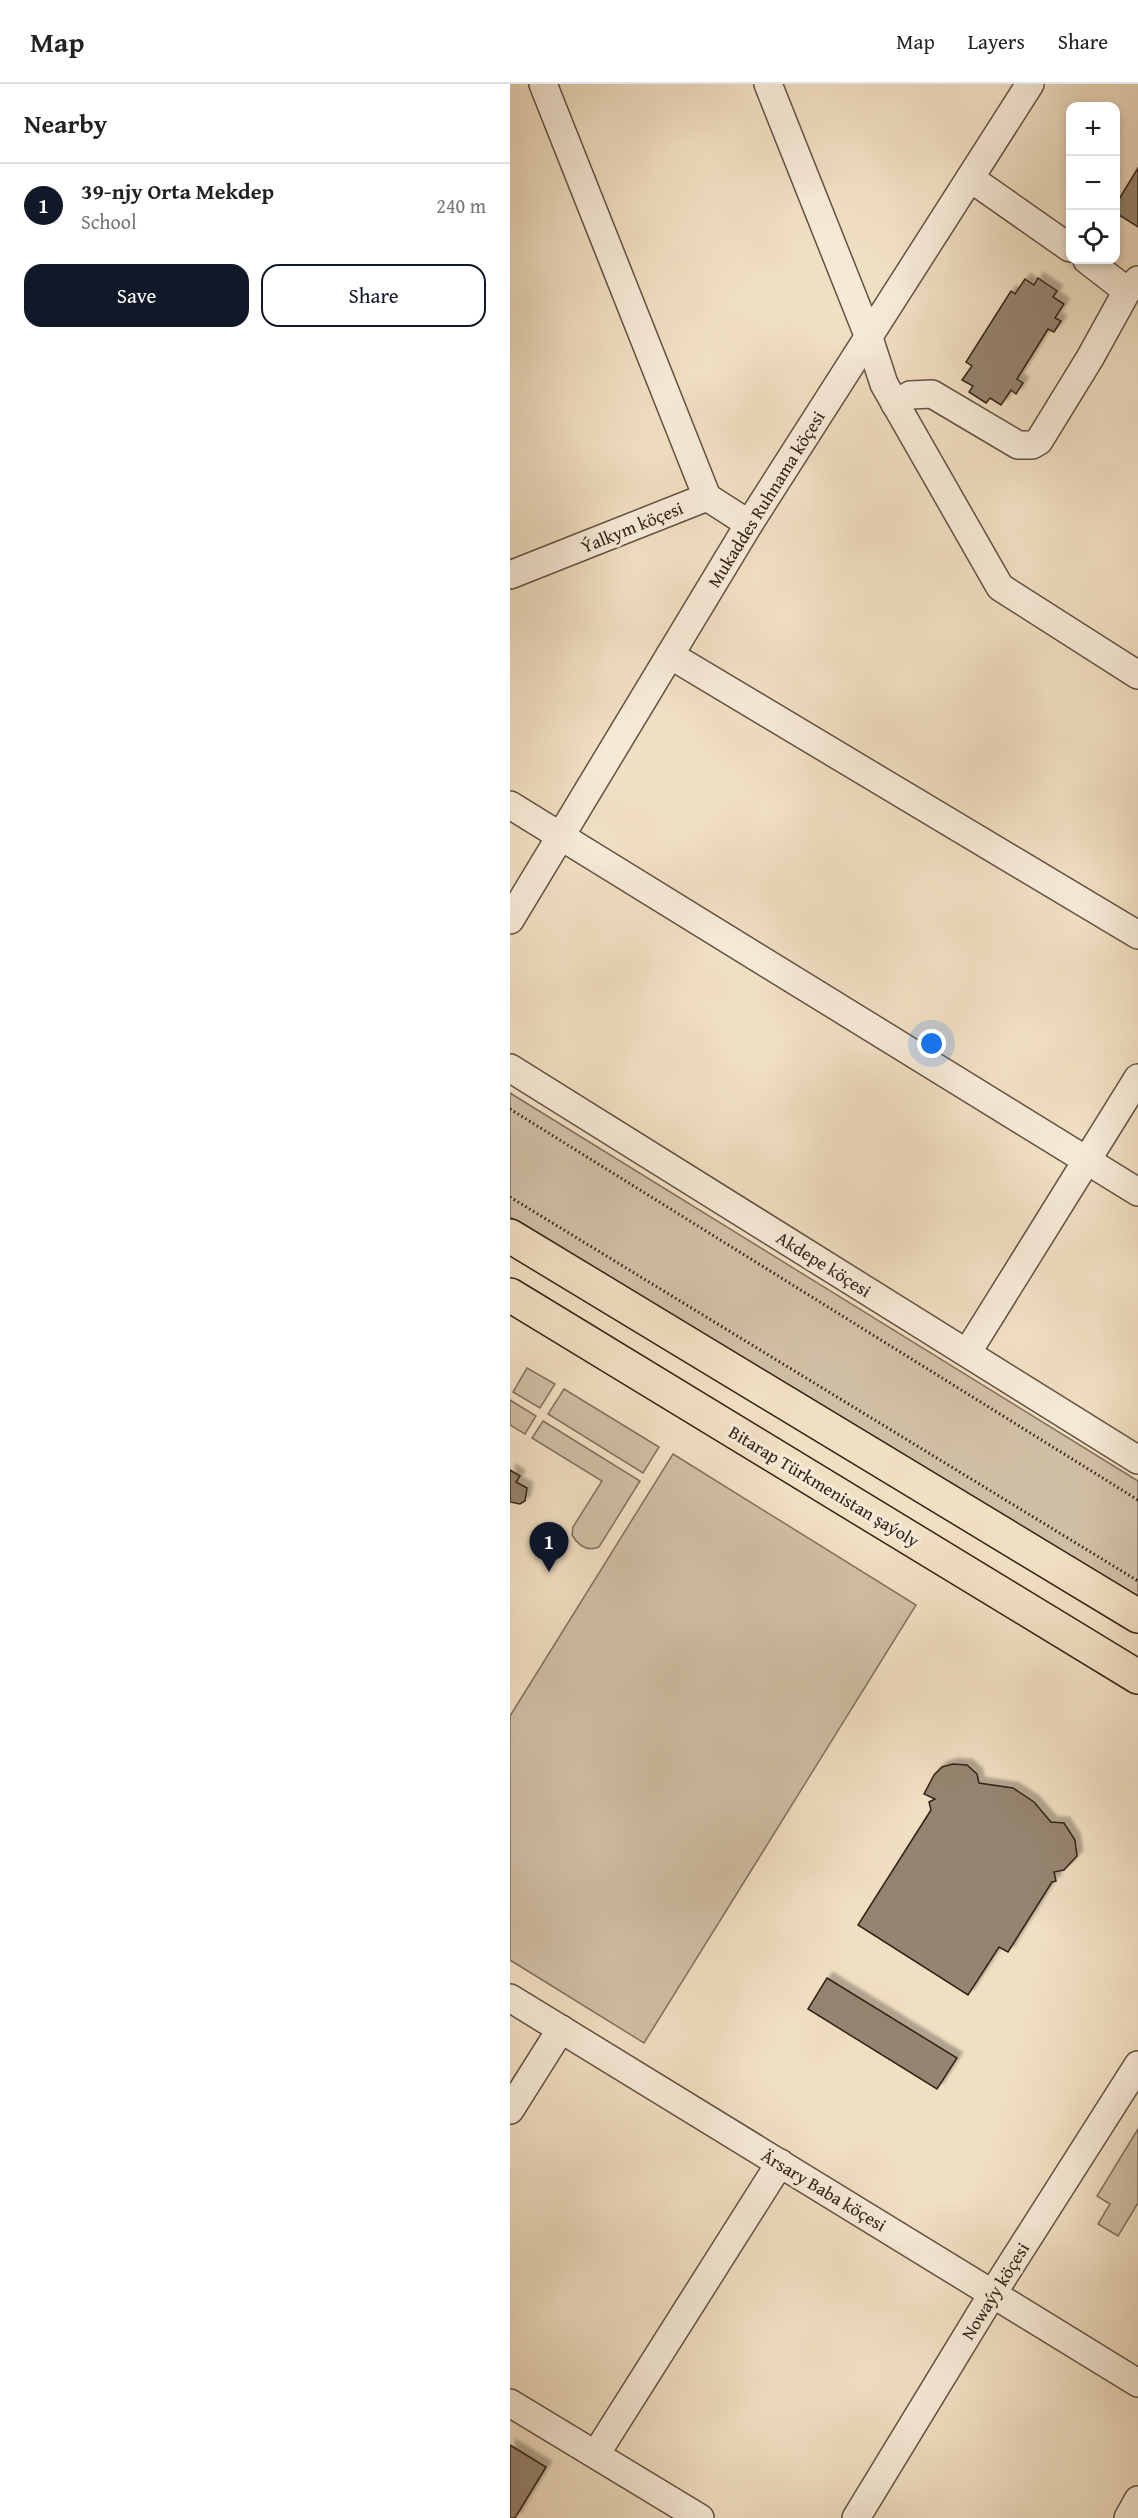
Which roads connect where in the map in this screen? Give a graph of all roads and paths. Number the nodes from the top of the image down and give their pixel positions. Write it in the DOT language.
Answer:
graph roads {
  1 [pos="543,84"];
  2 [pos="768,84"];
  3 [pos="1030,84"];
  4 [pos="970,178"];
  5 [pos="1066,245"];
  6 [pos="1094,264"];
  7 [pos="1133,286"];
  8 [pos="868,335"];
  9 [pos="895,404"];
  10 [pos="707,497"];
  11 [pos="749,524"];
  12 [pos="510,575"];
  13 [pos="670,655"];
  14 [pos="1138,675"];
  15 [pos="510,805"];
  16 [pos="561,836"];
  17 [pos="510,920"];
  18 [pos="1138,935"];
  19 [pos="510,1068"];
  20 [pos="1138,1078"];
  21 [pos="510,1109"];
  22 [pos="1086,1161"];
  23 [pos="1138,1192"];
  24 [pos="510,1197"];
  25 [pos="510,1236"];
  26 [pos="510,1295"];
  27 [pos="967,1353"];
  28 [pos="1138,1460"];
  29 [pos="1138,1500"];
  30 [pos="1138,1581"];
  31 [pos="1138,1616"];
  32 [pos="1138,1677"];
  33 [pos="510,1998"];
  34 [pos="561,2029"];
  35 [pos="1138,2065"];
  36 [pos="510,2110"];
  37 [pos="780,2163"];
  38 [pos="993,2293"];
  39 [pos="1138,2383"];
  40 [pos="510,2403"];
  41 [pos="596,2454"];
  42 [pos="1138,2500"];
  43 [pos="699,2518"];
  44 [pos="856,2518"];
  45 [pos="1128,2518"];
  1 -- 10 [label="street"];
  2 -- 8 [label="street"];
  3 -- 4 [label="street, Mukaddes Ruhnama köçesi"];
  4 -- 5 [label="street"];
  4 -- 8 [label="street, Mukaddes Ruhnama köçesi"];
  6 -- 7 [label="street"];
  7 -- 9 [label="street"];
  8 -- 9 [label="street"];
  8 -- 11 [label="street, Mukaddes Ruhnama köçesi"];
  9 -- 14 [label="street"];
  10 -- 11 [label="street, Ýalkym köçesi"];
  10 -- 12 [label="street, Ýalkym köçesi"];
  11 -- 13 [label="street, Mukaddes Ruhnama köçesi"];
  13 -- 16 [label="street, Mukaddes Ruhnama köçesi"];
  13 -- 18 [label="street"];
  15 -- 16 [label="street"];
  16 -- 17 [label="street, Mukaddes Ruhnama köçesi"];
  16 -- 22 [label="street"];
  19 -- 27 [label="street, Akdepe köçesi"];
  20 -- 22 [label="street"];
  21 -- 29 [label="path"];
  22 -- 23 [label="street"];
  22 -- 27 [label="street"];
  24 -- 30 [label="path"];
  25 -- 31 [label="main road"];
  26 -- 32 [label="main road, Bitarap Türkmenistan şaýoly"];
  27 -- 28 [label="street, Akdepe köçesi"];
  33 -- 34 [label="street, Ärsary Baba köçesi"];
  34 -- 36 [label="street"];
  34 -- 37 [label="street, Ärsary Baba köçesi"];
  35 -- 38 [label="street, Nowaýy köçesi"];
  37 -- 38 [label="street, Ärsary Baba köçesi"];
  37 -- 41 [label="street"];
  38 -- 39 [label="street, Ärsary Baba köçesi"];
  38 -- 44 [label="street, Nowaýy köçesi"];
  40 -- 41 [label="street"];
  41 -- 43 [label="street"];
  42 -- 45 [label="street"];
}
